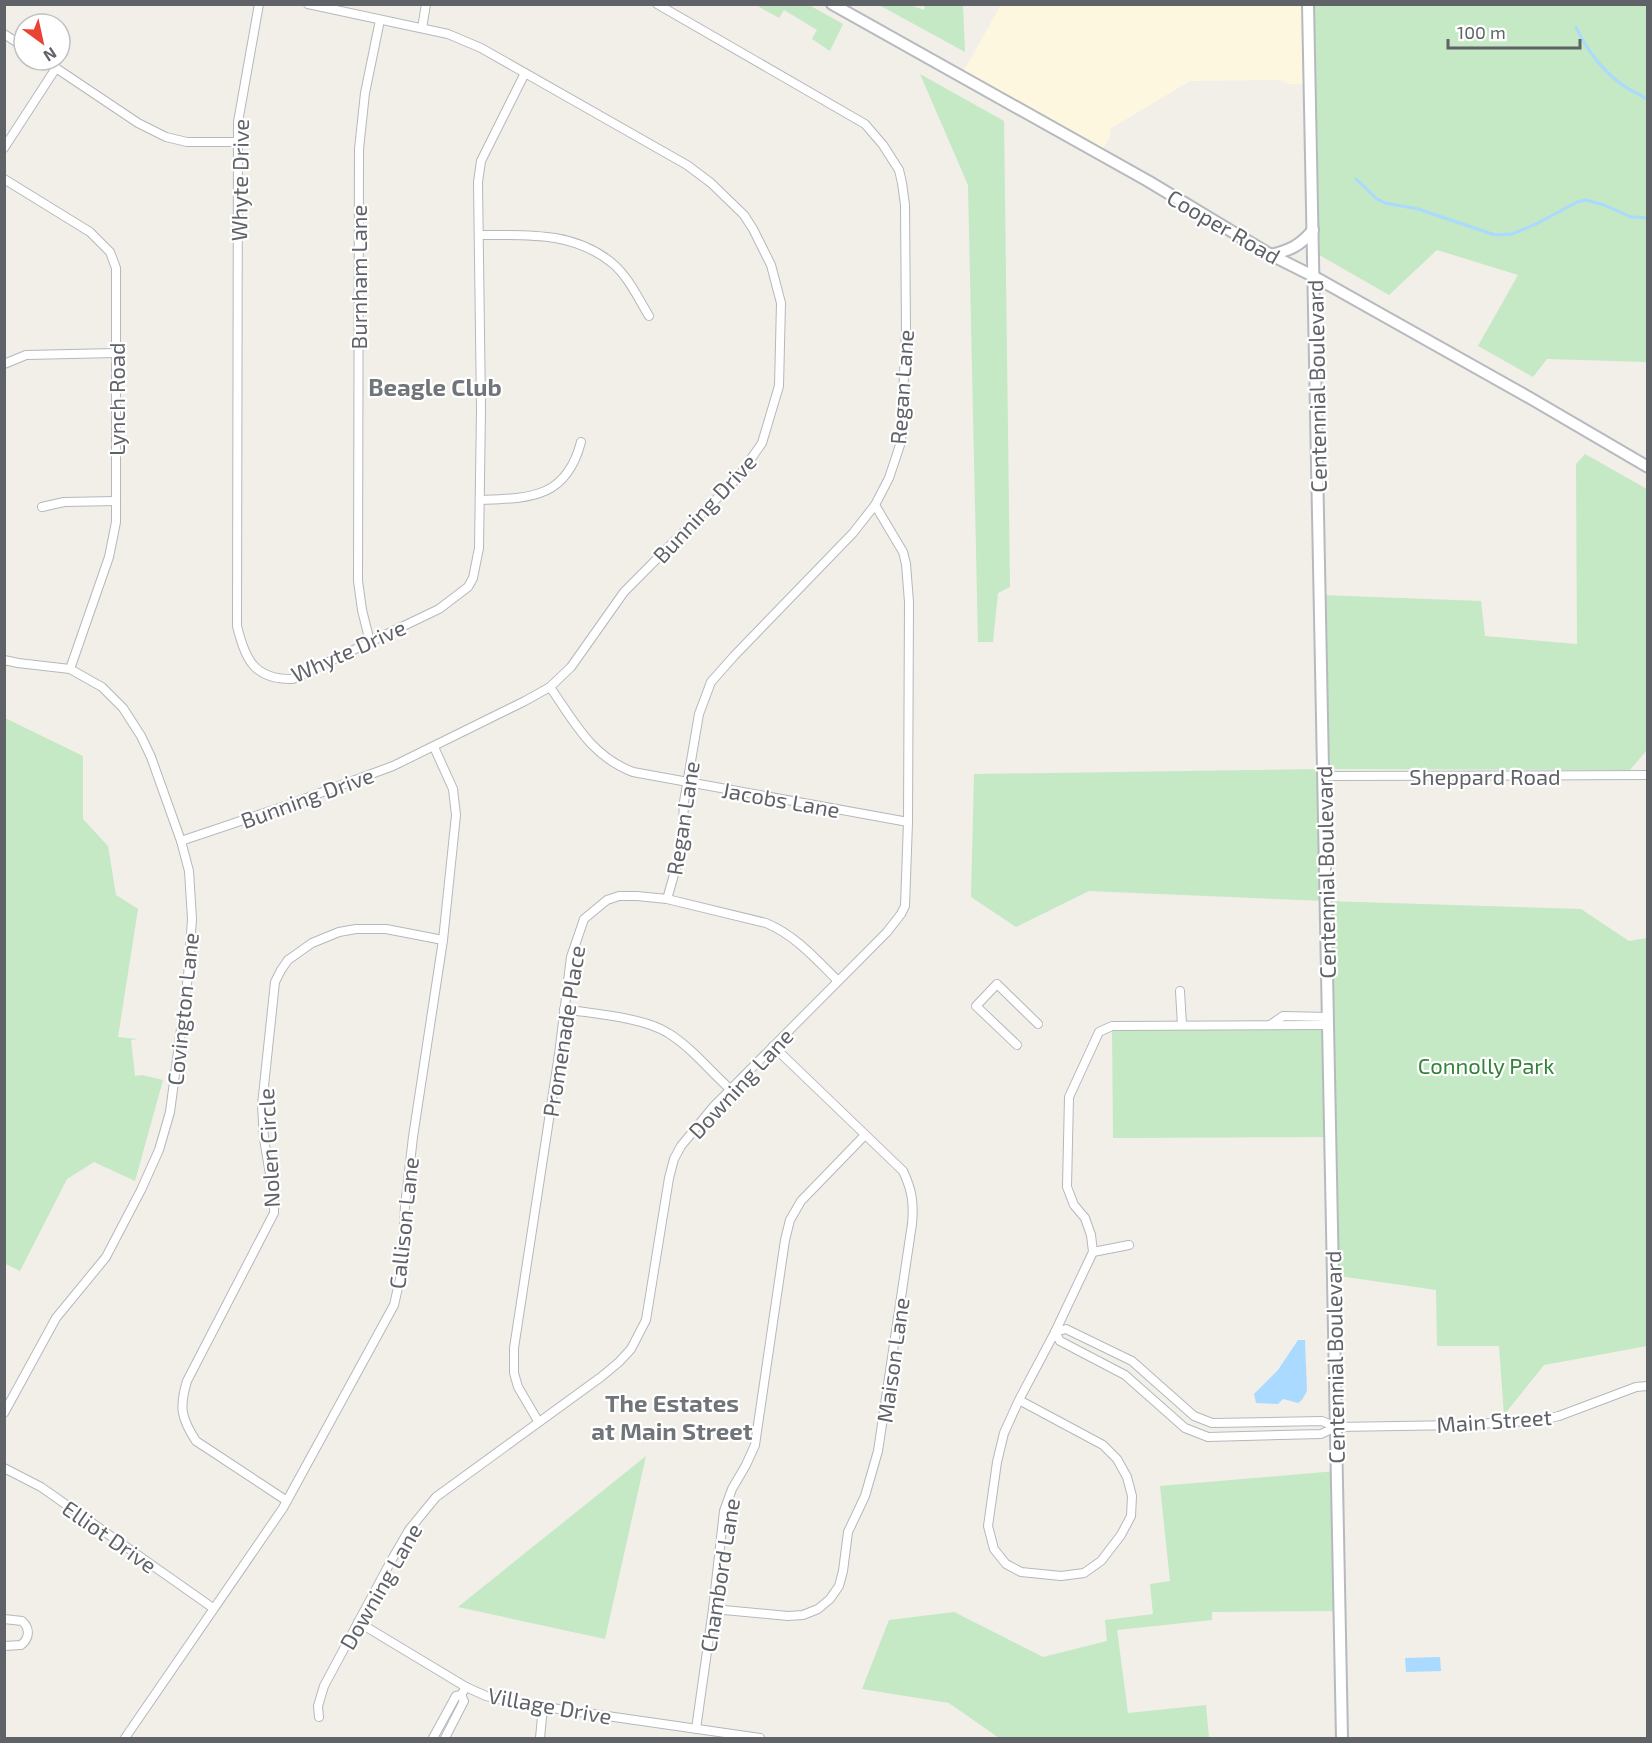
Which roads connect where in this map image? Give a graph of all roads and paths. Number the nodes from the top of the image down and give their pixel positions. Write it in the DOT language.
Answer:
graph roads {
  1 [pos="259,4"];
  2 [pos="308,4"];
  3 [pos="426,4"];
  4 [pos="657,4"];
  5 [pos="832,4"];
  6 [pos="1308,4"];
  7 [pos="380,20"];
  8 [pos="422,28"];
  9 [pos="53,72"];
  10 [pos="62,72"];
  11 [pos="525,73"];
  12 [pos="237,142"];
  13 [pos="4,148"];
  14 [pos="4,179"];
  15 [pos="1313,230"];
  16 [pos="479,235"];
  17 [pos="1271,255"];
  18 [pos="1314,276"];
  19 [pos="649,316"];
  20 [pos="116,352"];
  21 [pos="4,364"];
  22 [pos="581,442"];
  23 [pos="1647,467"];
  24 [pos="480,500"];
  25 [pos="116,501"];
  26 [pos="875,505"];
  27 [pos="42,507"];
  28 [pos="370,642"];
  29 [pos="4,660"];
  30 [pos="70,669"];
  31 [pos="550,687"];
  32 [pos="434,747"];
  33 [pos="1647,775"];
  34 [pos="1323,776"];
  35 [pos="687,782"];
  36 [pos="908,822"];
  37 [pos="181,841"];
  38 [pos="667,899"];
  39 [pos="442,940"];
  40 [pos="838,981"];
  41 [pos="1180,991"];
  42 [pos="564,1009"];
  43 [pos="1328,1021"];
  44 [pos="1038,1024"];
  45 [pos="1182,1025"];
  46 [pos="1017,1045"];
  47 [pos="773,1046"];
  48 [pos="730,1089"];
  49 [pos="866,1135"];
  50 [pos="1129,1245"];
  51 [pos="1093,1252"];
  52 [pos="1055,1332"];
  53 [pos="1647,1386"];
  54 [pos="1019,1400"];
  55 [pos="4,1413"];
  56 [pos="538,1421"];
  57 [pos="1336,1427"];
  58 [pos="4,1468"];
  59 [pos="287,1501"];
  60 [pos="213,1608"];
  61 [pos="713,1609"];
  62 [pos="4,1619"];
  63 [pos="358,1622"];
  64 [pos="4,1646"];
  65 [pos="466,1687"];
  66 [pos="461,1695"];
  67 [pos="543,1707"];
  68 [pos="319,1718"];
  69 [pos="696,1729"];
  70 [pos="125,1738"];
  71 [pos="433,1738"];
  72 [pos="445,1738"];
  73 [pos="540,1738"];
  74 [pos="760,1738"];
  75 [pos="1342,1738"];
  1 -- 12 [label="street, Whyte Drive"];
  2 -- 7 [label="street, Bunning Drive"];
  3 -- 8 [label="street"];
  4 -- 26 [label="street, Regan Lane"];
  5 -- 17 [label="main road, Cooper Road"];
  6 -- 15 [label="main road, Centennial Boulevard"];
  7 -- 8 [label="street, Bunning Drive"];
  7 -- 28 [label="street, Burnham Lane"];
  8 -- 11 [label="street, Bunning Drive"];
  9 -- 13 [label="street"];
  10 -- 12 [label="street"];
  11 -- 16 [label="street, Whyte Drive"];
  11 -- 31 [label="street, Bunning Drive"];
  12 -- 28 [label="street, Whyte Drive"];
  14 -- 20 [label="street, Lynch Road"];
  15 -- 17 [label="main road"];
  15 -- 18 [label="main road, Centennial Boulevard"];
  16 -- 19 [label="street"];
  16 -- 24 [label="street, Whyte Drive"];
  17 -- 18 [label="main road, Cooper Road"];
  18 -- 23 [label="main road, Cooper Road"];
  18 -- 34 [label="main road, Centennial Boulevard"];
  20 -- 21 [label="street"];
  20 -- 25 [label="street, Lynch Road"];
  22 -- 24 [label="street"];
  24 -- 28 [label="street, Whyte Drive"];
  25 -- 27 [label="street"];
  25 -- 30 [label="street, Lynch Road"];
  26 -- 35 [label="street, Regan Lane"];
  26 -- 36 [label="street, Downing Lane"];
  29 -- 30 [label="street, Covington Lane"];
  30 -- 37 [label="street, Covington Lane"];
  31 -- 32 [label="street, Bunning Drive"];
  31 -- 35 [label="street, Jacobs Lane"];
  32 -- 37 [label="street, Bunning Drive"];
  32 -- 39 [label="street, Callison Lane"];
  33 -- 34 [label="street, Sheppard Road"];
  34 -- 43 [label="main road, Centennial Boulevard"];
  35 -- 36 [label="street, Jacobs Lane"];
  35 -- 38 [label="street, Regan Lane"];
  36 -- 40 [label="street, Downing Lane"];
  37 -- 55 [label="street, Covington Lane"];
  38 -- 40 [label="street, Promenade Place"];
  38 -- 42 [label="street, Promenade Place"];
  39 -- 59 [label="street, Callison Lane"];
  39 -- 59 [label="street, Nolen Circle"];
  40 -- 47 [label="street, Downing Lane"];
  41 -- 45 [label="street"];
  42 -- 48 [label="street"];
  42 -- 56 [label="street, Promenade Place"];
  43 -- 45 [label="street"];
  43 -- 57 [label="main road, Centennial Boulevard"];
  44 -- 46 [label="street"];
  45 -- 51 [label="street"];
  47 -- 48 [label="street, Downing Lane"];
  47 -- 49 [label="street, Maison Lane"];
  48 -- 56 [label="street, Downing Lane"];
  49 -- 61 [label="street, Chambord Lane"];
  49 -- 61 [label="street, Maison Lane"];
  50 -- 51 [label="street"];
  51 -- 52 [label="street"];
  52 -- 54 [label="street"];
  52 -- 57 [label="street, Main Street"];
  52 -- 57 [label="street, Main Street"];
  53 -- 57 [label="street, Main Street"];
  54 -- 54 [label="street"];
  56 -- 63 [label="street, Downing Lane"];
  57 -- 75 [label="main road, Centennial Boulevard"];
  58 -- 60 [label="street, Elliot Drive"];
  59 -- 60 [label="street, Callison Lane"];
  60 -- 70 [label="street, Callison Lane"];
  61 -- 69 [label="street, Chambord Lane"];
  62 -- 64 [label="street"];
  63 -- 65 [label="street, Village Drive"];
  63 -- 68 [label="street, Downing Lane"];
  65 -- 66 [label="street"];
  65 -- 67 [label="street, Village Drive"];
  66 -- 71 [label="street"];
  66 -- 72 [label="street"];
  67 -- 69 [label="street, Village Drive"];
  67 -- 73 [label="street"];
  69 -- 74 [label="street, Village Drive"];
}
